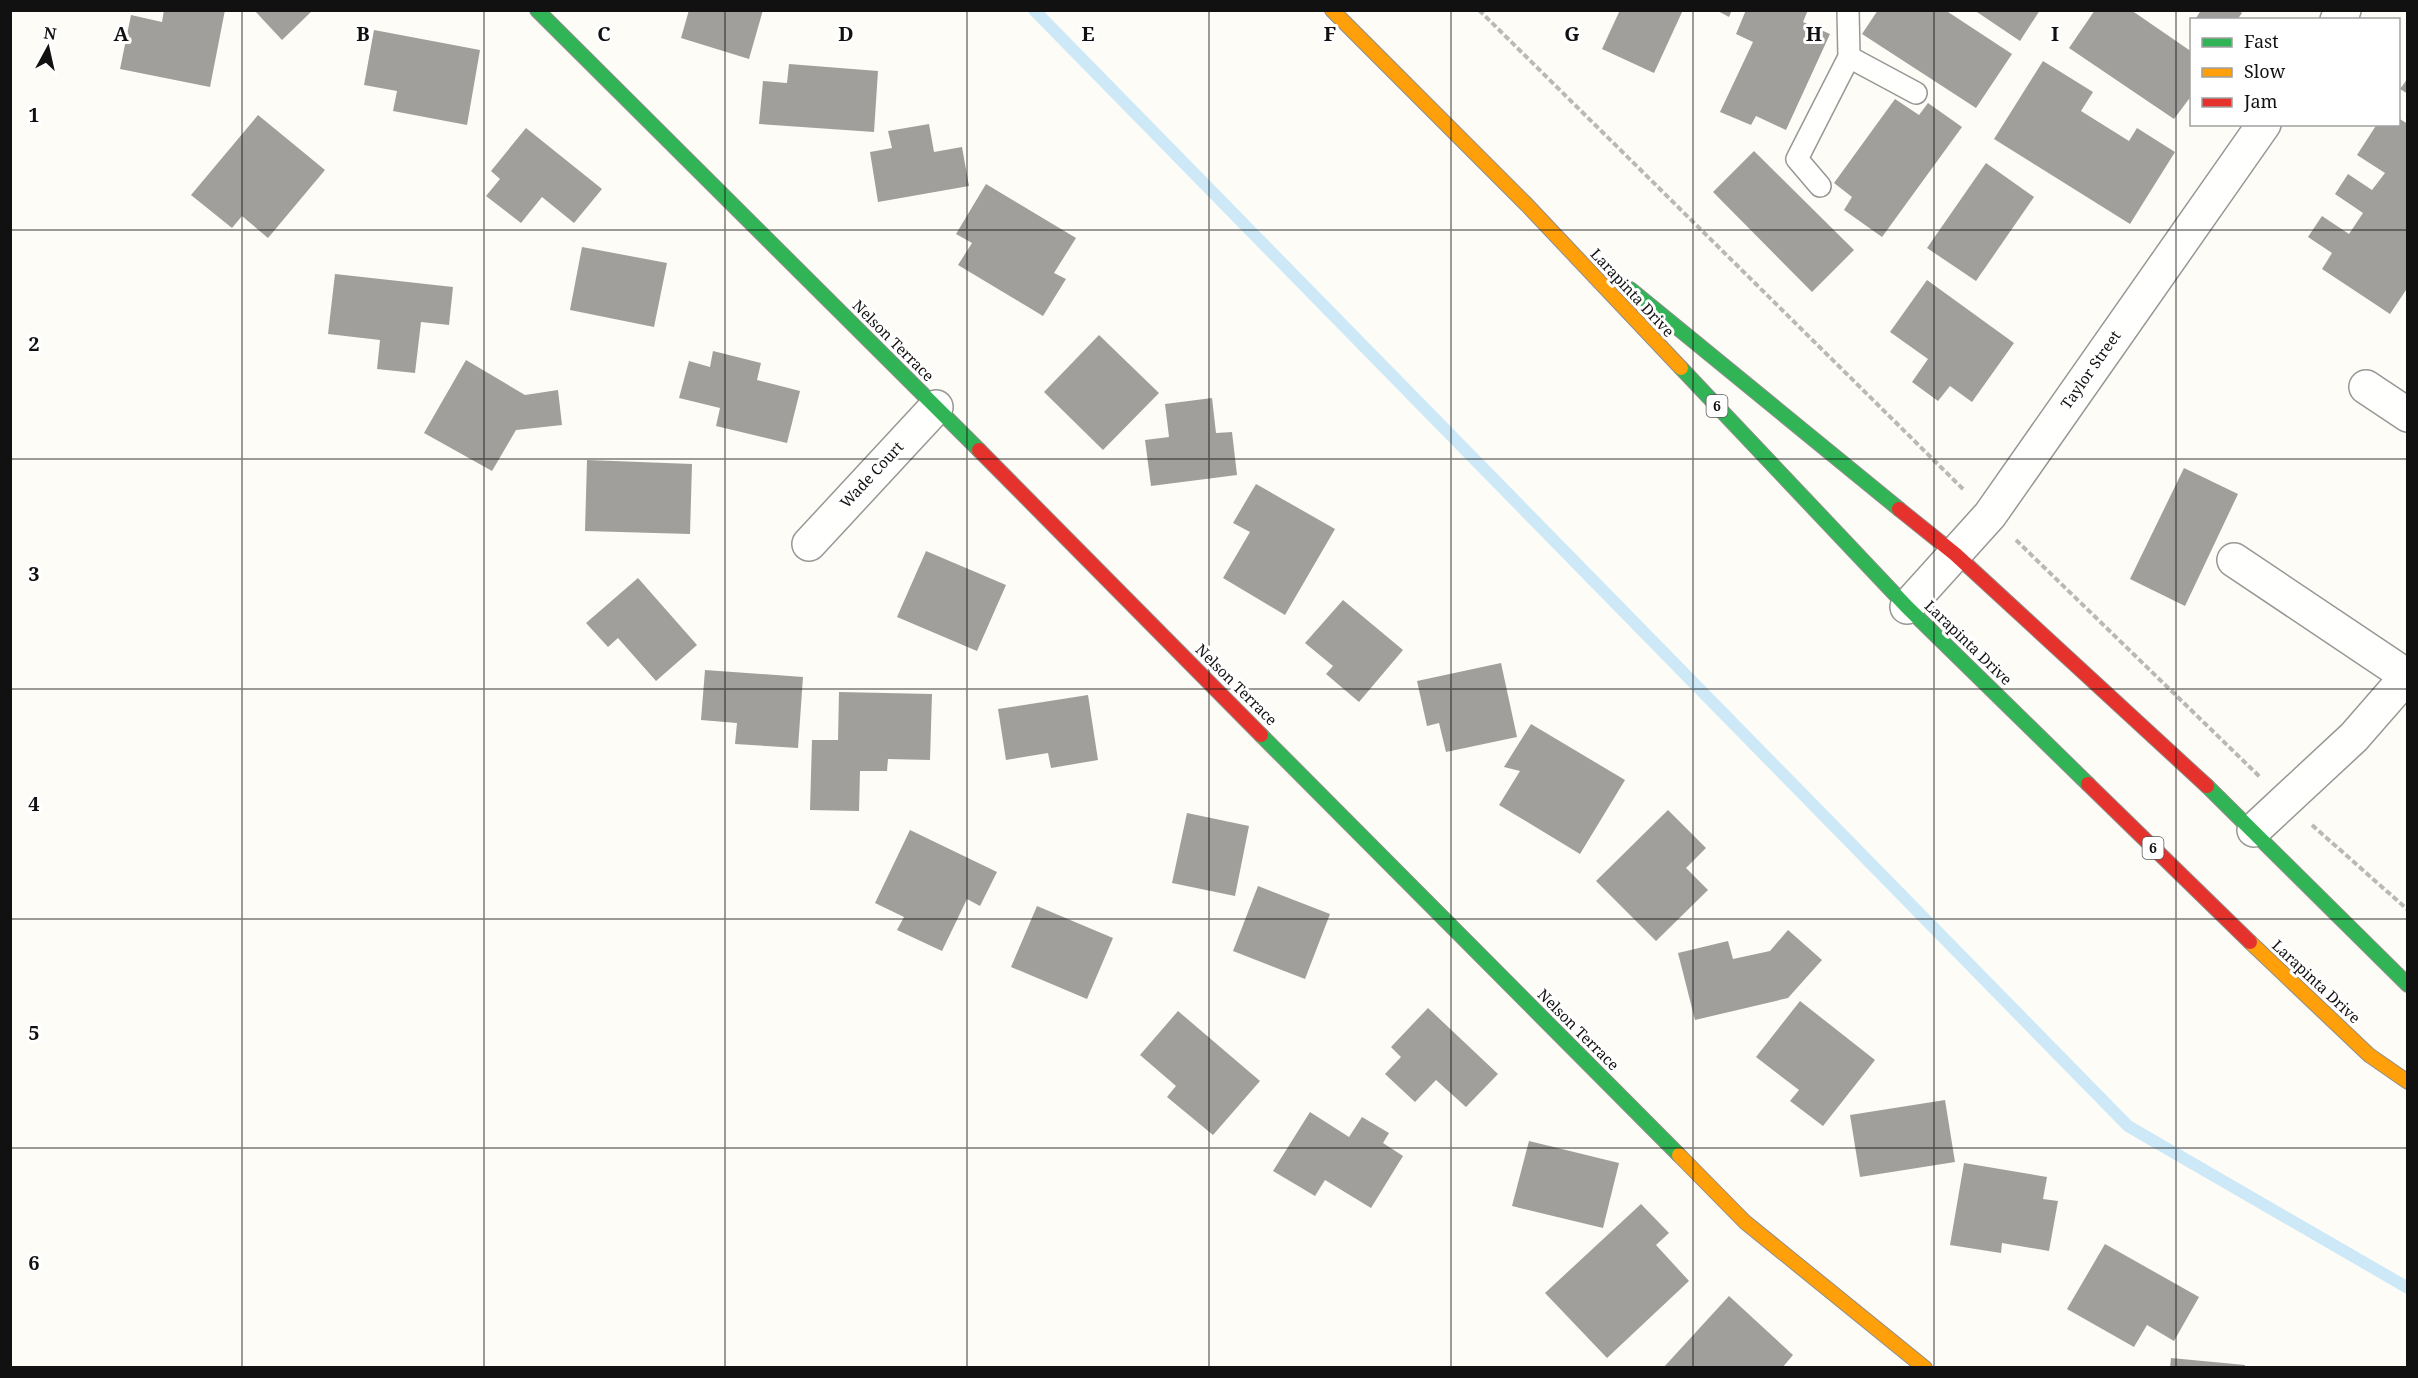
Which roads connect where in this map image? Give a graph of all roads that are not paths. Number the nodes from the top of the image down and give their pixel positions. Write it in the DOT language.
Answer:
graph roads {
  1 [pos="537,10"];
  2 [pos="1332,10"];
  3 [pos="1848,10"];
  4 [pos="1849,57"];
  5 [pos="1916,93"];
  6 [pos="2263,126"];
  7 [pos="1820,186"];
  8 [pos="1527,205"];
  9 [pos="2366,387"];
  10 [pos="936,407"];
  11 [pos="2408,415"];
  12 [pos="809,544"];
  13 [pos="1955,554"];
  14 [pos="2234,560"];
  15 [pos="1906,607"];
  16 [pos="2407,675"];
  17 [pos="2254,830"];
  18 [pos="2408,985"];
  19 [pos="2408,1082"];
  20 [pos="1925,1368"];
  1 -- 10 [label="main road, Nelson Terrace"];
  2 -- 8 [label="main road, Larapinta Drive / 6"];
  3 -- 4 [label="lane"];
  4 -- 5 [label="lane"];
  4 -- 7 [label="lane"];
  6 -- 13 [label="street, Taylor Street"];
  8 -- 13 [label="main road, Larapinta Drive / 6"];
  8 -- 15 [label="main road, Larapinta Drive / 6"];
  9 -- 11 [label="street"];
  10 -- 12 [label="street, Wade Court"];
  10 -- 20 [label="main road, Nelson Terrace"];
  13 -- 15 [label="street, Taylor Street"];
  13 -- 17 [label="main road, Larapinta Drive / 6"];
  14 -- 16 [label="street"];
  15 -- 19 [label="main road, Larapinta Drive / 6"];
  16 -- 17 [label="street"];
  17 -- 18 [label="main road, Larapinta Drive / 6"];
}
